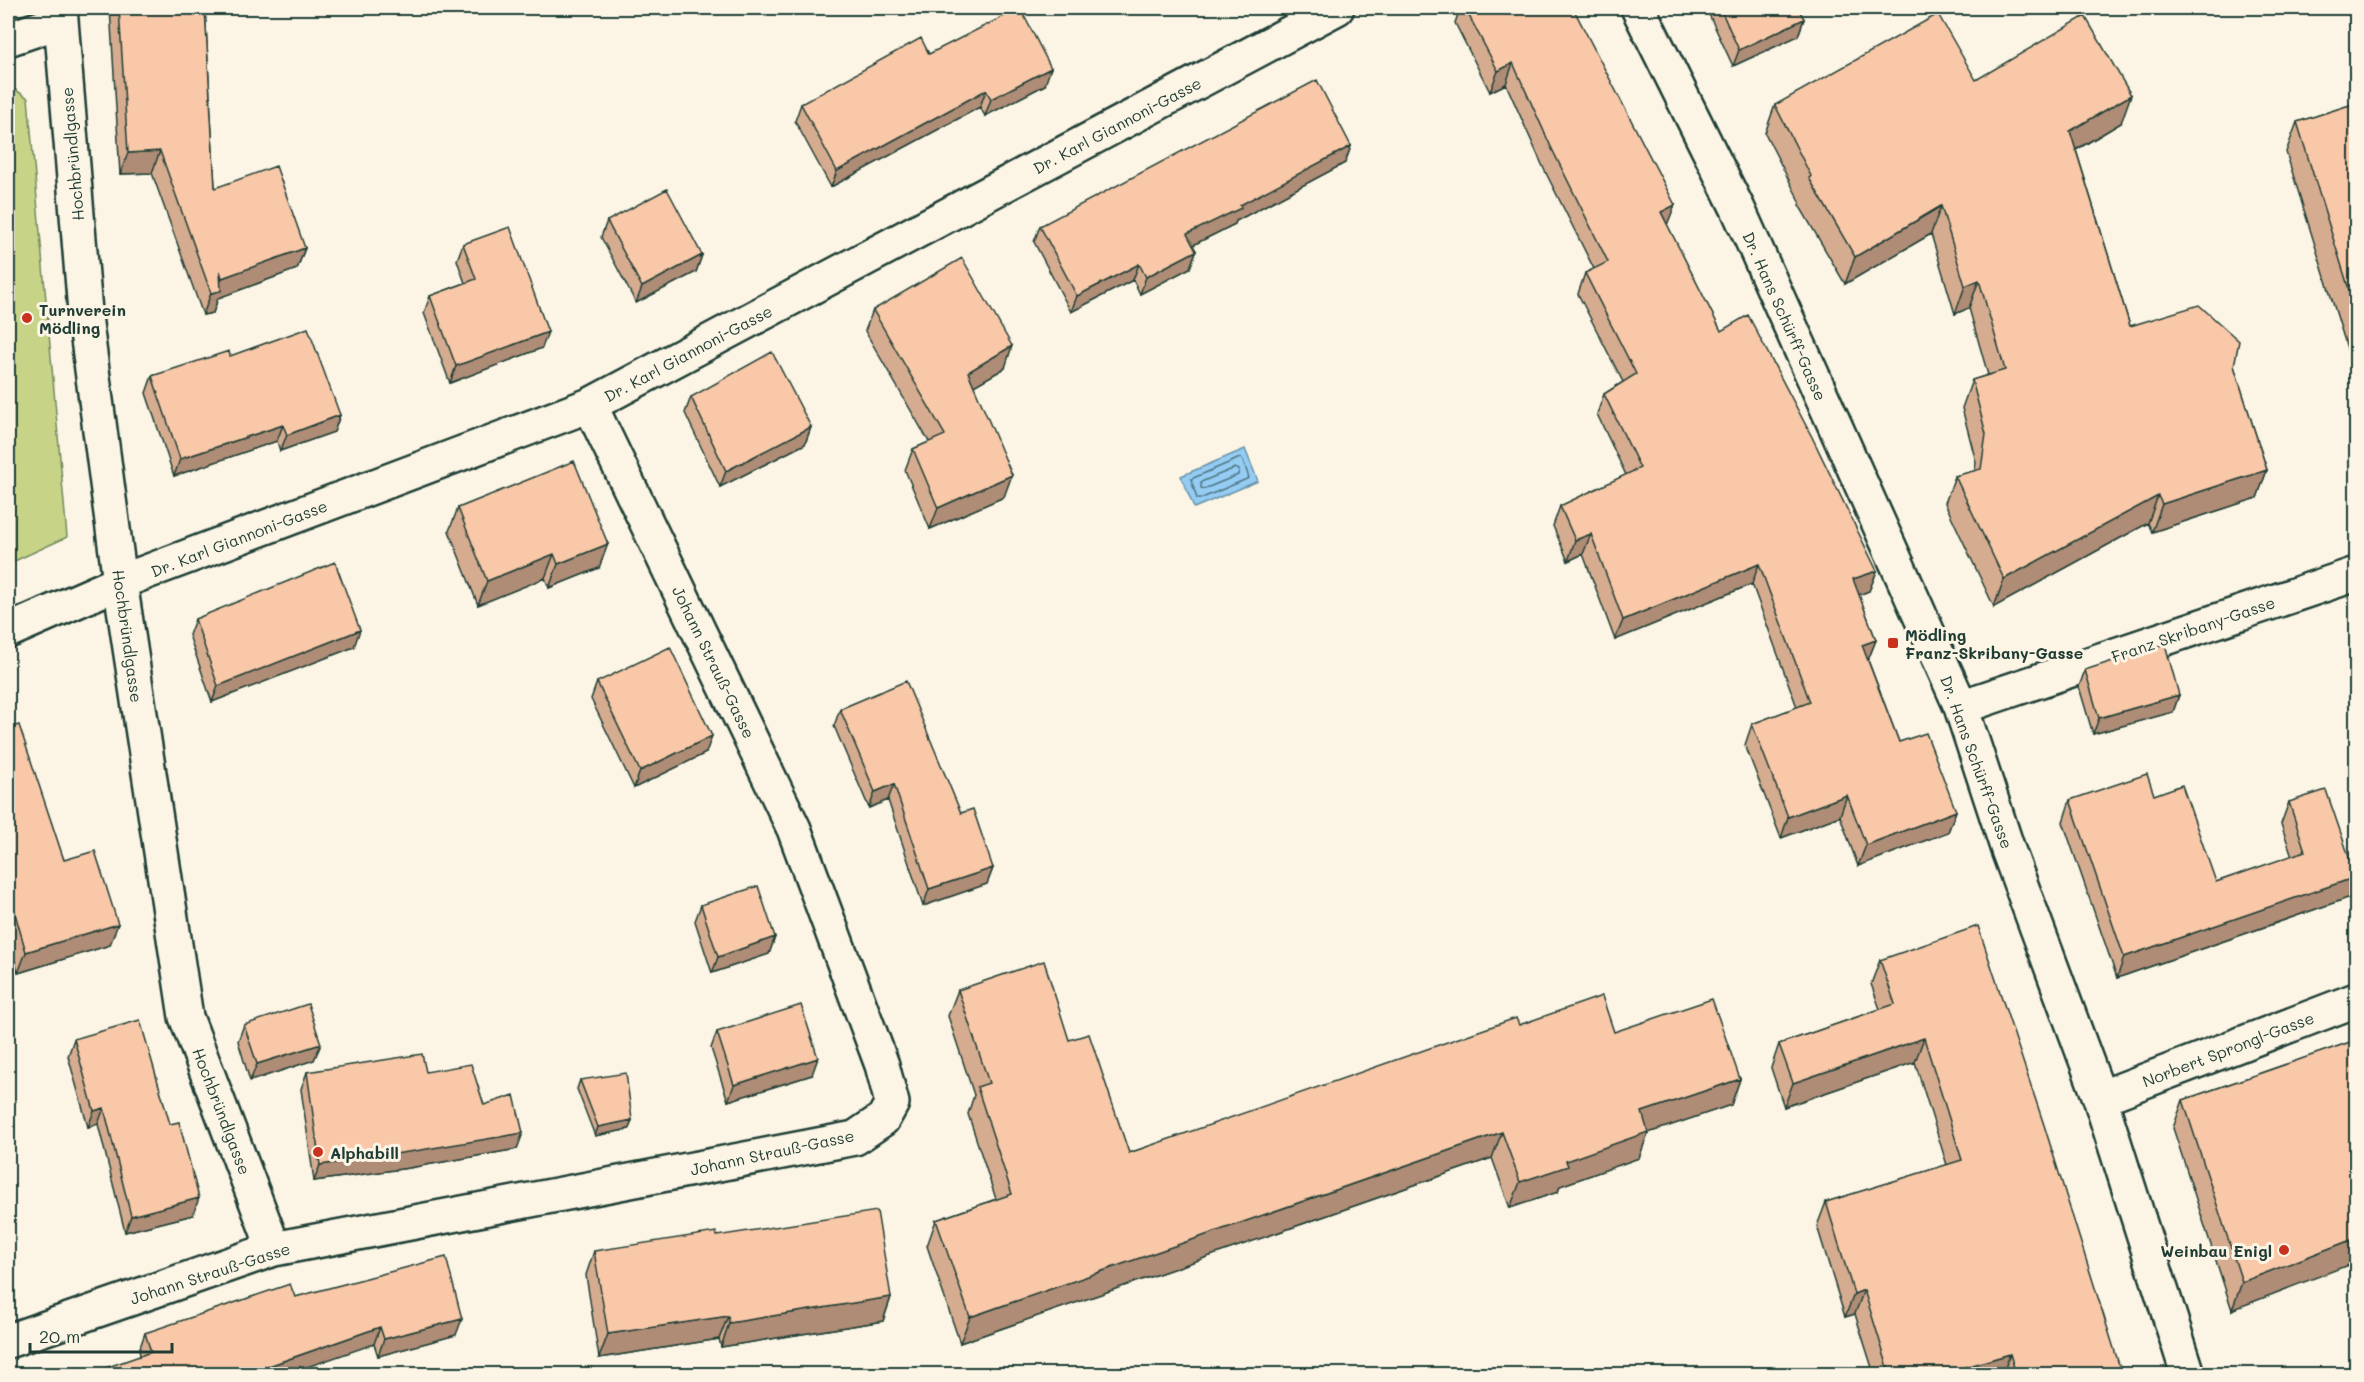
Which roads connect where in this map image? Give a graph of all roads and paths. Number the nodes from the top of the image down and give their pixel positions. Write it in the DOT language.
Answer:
graph roads {
  1 [pos="1337,8"];
  2 [pos="1638,8"];
  3 [pos="61,14"];
  4 [pos="8,39"];
  5 [pos="590,405"];
  6 [pos="2356,574"];
  7 [pos="120,582"];
  8 [pos="8,631"];
  9 [pos="1961,707"];
  10 [pos="2356,1000"];
  11 [pos="2100,1098"];
  12 [pos="274,1249"];
  13 [pos="8,1341"];
  14 [pos="2188,1374"];
  1 -- 5 [label="street, Dr. Karl Giannoni-Gasse"];
  2 -- 9 [label="street, Dr. Hans Schürff-Gasse"];
  3 -- 4 [label="street"];
  3 -- 7 [label="street, Hochbründlgasse"];
  5 -- 7 [label="street, Dr. Karl Giannoni-Gasse"];
  5 -- 12 [label="street, Johann Strauß-Gasse"];
  6 -- 9 [label="street, Franz Skribany-Gasse"];
  7 -- 8 [label="street, Dr. Karl Giannoni-Gasse"];
  7 -- 12 [label="street, Hochbründlgasse"];
  9 -- 11 [label="street, Dr. Hans Schürff-Gasse"];
  10 -- 11 [label="street, Norbert Sprongl-Gasse"];
  11 -- 14 [label="street, Dr. Hans Schürff-Gasse"];
  12 -- 13 [label="street, Johann Strauß-Gasse"];
}
